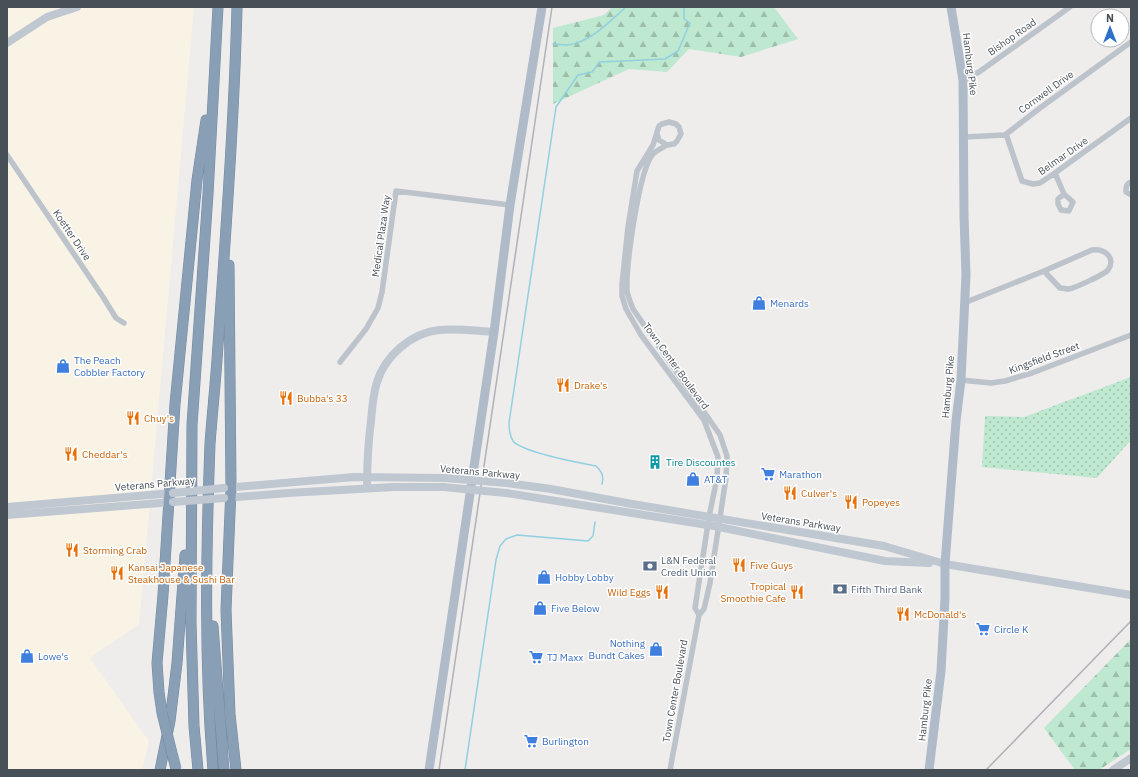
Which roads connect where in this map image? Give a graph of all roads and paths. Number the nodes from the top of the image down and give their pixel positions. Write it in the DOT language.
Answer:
graph roads {
  1 [pos="77,7"];
  2 [pos="218,7"];
  3 [pos="237,7"];
  4 [pos="542,7"];
  5 [pos="1070,7"];
  6 [pos="952,8"];
  7 [pos="1131,42"];
  8 [pos="7,43"];
  9 [pos="216,55"];
  10 [pos="963,80"];
  11 [pos="1131,118"];
  12 [pos="657,134"];
  13 [pos="1006,134"];
  14 [pos="964,137"];
  15 [pos="667,145"];
  16 [pos="7,155"];
  17 [pos="229,169"];
  18 [pos="1055,173"];
  19 [pos="1131,182"];
  20 [pos="1064,194"];
  21 [pos="1131,196"];
  22 [pos="510,205"];
  23 [pos="1044,271"];
  24 [pos="964,303"];
  25 [pos="124,323"];
  26 [pos="494,332"];
  27 [pos="1131,335"];
  28 [pos="340,362"];
  29 [pos="961,380"];
  30 [pos="367,477"];
  31 [pos="191,478"];
  32 [pos="367,488"];
  33 [pos="227,493"];
  34 [pos="171,498"];
  35 [pos="7,507"];
  36 [pos="7,516"];
  37 [pos="709,521"];
  38 [pos="719,523"];
  39 [pos="208,539"];
  40 [pos="945,564"];
  41 [pos="1131,595"];
  42 [pos="698,616"];
  43 [pos="230,714"];
  44 [pos="1131,758"];
  45 [pos="176,769"];
  46 [pos="160,770"];
  47 [pos="198,770"];
  48 [pos="213,770"];
  49 [pos="224,770"];
  50 [pos="236,770"];
  51 [pos="239,770"];
  52 [pos="429,770"];
  53 [pos="670,770"];
  54 [pos="930,770"];
  55 [pos="1113,770"];
  1 -- 8 [label="main road"];
  2 -- 9 [label="highway"];
  3 -- 17 [label="highway"];
  4 -- 22 [label="main road"];
  5 -- 10 [label="street, Bishop Road"];
  6 -- 10 [label="main road, Hamburg Pike"];
  7 -- 13 [label="street, Cornwell Drive"];
  9 -- 31 [label="highway"];
  9 -- 34 [label="highway"];
  10 -- 14 [label="main road, Hamburg Pike"];
  11 -- 18 [label="street, Belmar Drive"];
  12 -- 15 [label="street"];
  12 -- 15 [label="street"];
  12 -- 37 [label="street, Town Center Boulevard"];
  13 -- 14 [label="street"];
  13 -- 18 [label="street, Belmar Drive"];
  14 -- 24 [label="main road, Hamburg Pike"];
  15 -- 38 [label="street, Town Center Boulevard"];
  16 -- 25 [label="street, Koetter Drive"];
  17 -- 33 [label="highway"];
  17 -- 39 [label="highway"];
  18 -- 20 [label="street"];
  19 -- 21 [label="street"];
  22 -- 26 [label="main road"];
  22 -- 28 [label="street, Medical Plaza Way"];
  23 -- 23 [label="street"];
  23 -- 24 [label="street"];
  24 -- 29 [label="main road, Hamburg Pike"];
  26 -- 30 [label="main road"];
  26 -- 52 [label="main road"];
  27 -- 29 [label="street, Kingsfield Street"];
  29 -- 40 [label="main road, Hamburg Pike"];
  30 -- 32 [label="main road"];
  30 -- 33 [label="main road, Veterans Parkway"];
  30 -- 37 [label="main road, Veterans Parkway, bridge"];
  31 -- 46 [label="highway"];
  31 -- 47 [label="highway"];
  32 -- 33 [label="main road, Veterans Parkway"];
  32 -- 37 [label="main road, Veterans Parkway, bridge"];
  33 -- 34 [label="main road, Veterans Parkway, bridge"];
  33 -- 43 [label="highway"];
  34 -- 35 [label="main road, Veterans Parkway"];
  34 -- 36 [label="main road, Veterans Parkway"];
  34 -- 45 [label="highway, bridge"];
  37 -- 38 [label="main road, Veterans Parkway"];
  37 -- 42 [label="street, Town Center Boulevard"];
  38 -- 40 [label="main road, Veterans Parkway"];
  38 -- 40 [label="main road, Veterans Parkway"];
  38 -- 42 [label="street, Town Center Boulevard"];
  39 -- 48 [label="highway"];
  39 -- 49 [label="highway"];
  40 -- 41 [label="main road, Veterans Parkway"];
  40 -- 54 [label="main road, Hamburg Pike"];
  42 -- 53 [label="street, Town Center Boulevard"];
  43 -- 50 [label="highway"];
  43 -- 51 [label="highway"];
  44 -- 55 [label="main road"];
}
